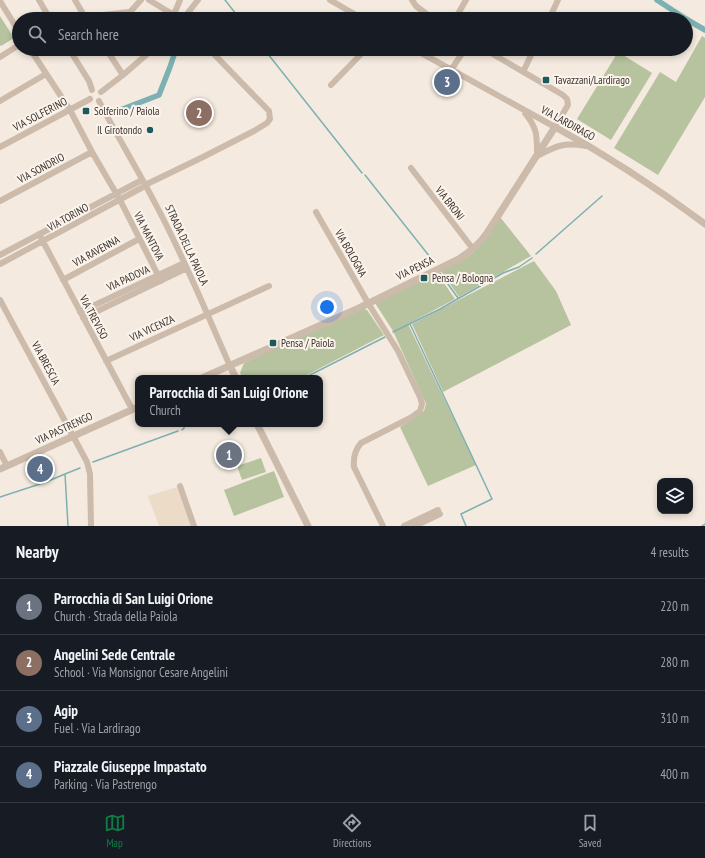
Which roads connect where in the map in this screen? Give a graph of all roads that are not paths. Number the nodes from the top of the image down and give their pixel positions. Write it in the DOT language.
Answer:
graph roads {
  1 [pos="39,0"];
  2 [pos="75,0"];
  3 [pos="141,0"];
  4 [pos="149,0"];
  5 [pos="180,0"];
  6 [pos="198,0"];
  7 [pos="330,0"];
  8 [pos="412,0"];
  9 [pos="466,0"];
  10 [pos="558,0"];
  11 [pos="0,1"];
  12 [pos="46,12"];
  13 [pos="82,12"];
  14 [pos="130,12"];
  15 [pos="166,12"];
  16 [pos="175,12"];
  17 [pos="189,12"];
  18 [pos="351,12"];
  19 [pos="424,12"];
  20 [pos="459,12"];
  21 [pos="552,12"];
  22 [pos="12,21"];
  23 [pos="12,50"];
  24 [pos="34,56"];
  25 [pos="73,56"];
  26 [pos="111,56"];
  27 [pos="145,56"];
  28 [pos="216,56"];
  29 [pos="359,56"];
  30 [pos="427,56"];
  31 [pos="461,56"];
  32 [pos="496,56"];
  33 [pos="531,56"];
  34 [pos="0,58"];
  35 [pos="452,70"];
  36 [pos="523,72"];
  37 [pos="46,74"];
  38 [pos="123,75"];
  39 [pos="331,85"];
  40 [pos="92,90"];
  41 [pos="101,92"];
  42 [pos="90,99"];
  43 [pos="0,101"];
  44 [pos="99,101"];
  45 [pos="70,110"];
  46 [pos="523,110"];
  47 [pos="555,127"];
  48 [pos="588,146"];
  49 [pos="0,147"];
  50 [pos="92,152"];
  51 [pos="537,156"];
  52 [pos="411,168"];
  53 [pos="144,184"];
  54 [pos="116,194"];
  55 [pos="120,200"];
  56 [pos="0,201"];
  57 [pos="316,212"];
  58 [pos="705,224"];
  59 [pos="39,234"];
  60 [pos="139,238"];
  61 [pos="43,242"];
  62 [pos="473,249"];
  63 [pos="0,254"];
  64 [pos="0,264"];
  65 [pos="185,266"];
  66 [pos="159,278"];
  67 [pos="63,280"];
  68 [pos="268,286"];
  69 [pos="0,300"];
  70 [pos="368,303"];
  71 [pos="80,312"];
  72 [pos="207,314"];
  73 [pos="83,318"];
  74 [pos="106,361"];
  75 [pos="230,366"];
  76 [pos="209,375"];
  77 [pos="234,375"];
  78 [pos="135,408"];
  79 [pos="258,427"];
  80 [pos="74,435"];
  81 [pos="0,452"];
  82 [pos="7,466"];
  83 [pos="0,469"];
  84 [pos="180,486"];
  85 [pos="91,526"];
  86 [pos="194,526"];
  87 [pos="308,526"];
  88 [pos="383,526"];
  89 [pos="404,526"];
  90 [pos="415,526"];
  1 -- 12 [label="street"];
  2 -- 13 [label="street"];
  3 -- 14 [label="street"];
  4 -- 15 [label="street"];
  5 -- 16 [label="street"];
  6 -- 17 [label="street"];
  7 -- 18 [label="street"];
  8 -- 19 [label="street"];
  9 -- 20 [label="street"];
  10 -- 21 [label="street"];
  11 -- 22 [label="street"];
  23 -- 34 [label="street"];
  24 -- 37 [label="street"];
  25 -- 40 [label="street"];
  26 -- 38 [label="street"];
  27 -- 38 [label="street"];
  28 -- 53 [label="street"];
  29 -- 39 [label="street"];
  30 -- 35 [label="street, VIA LARDIRAGO"];
  31 -- 35 [label="street"];
  32 -- 36 [label="street"];
  33 -- 36 [label="street"];
  35 -- 46 [label="street, VIA LARDIRAGO"];
  36 -- 47 [label="street"];
  37 -- 43 [label="street"];
  37 -- 45 [label="street"];
  38 -- 41 [label="street"];
  40 -- 41 [label="street"];
  40 -- 42 [label="street"];
  41 -- 44 [label="street"];
  42 -- 44 [label="street"];
  42 -- 45 [label="street, VIA SOLFERINO"];
  44 -- 53 [label="street, STRADA DELLA PAIOLA"];
  45 -- 49 [label="street, VIA SOLFERINO"];
  45 -- 50 [label="street"];
  46 -- 47 [label="street, VIA LARDIRAGO"];
  46 -- 51 [label="street"];
  47 -- 48 [label="street, VIA LARDIRAGO"];
  47 -- 51 [label="street, VIA PENSA"];
  48 -- 51 [label="street"];
  48 -- 58 [label="street, VIA LARDIRAGO"];
  50 -- 54 [label="street"];
  50 -- 56 [label="street, VIA SONDRIO"];
  51 -- 62 [label="street, VIA PENSA"];
  52 -- 62 [label="street, VIA BRONI"];
  53 -- 54 [label="street, VIA TORINO"];
  53 -- 55 [label="street, VIA TORINO"];
  53 -- 65 [label="street, STRADA DELLA PAIOLA"];
  54 -- 55 [label="street, VIA MANTOVA"];
  54 -- 59 [label="street, VIA TORINO"];
  55 -- 60 [label="street, VIA MANTOVA"];
  55 -- 61 [label="street, VIA TORINO"];
  57 -- 70 [label="street, VIA BOLOGNA"];
  59 -- 61 [label="street, VIA TREVISO"];
  59 -- 63 [label="street, VIA TORINO"];
  60 -- 66 [label="street, VIA MANTOVA"];
  60 -- 67 [label="street, VIA RAVENNA"];
  61 -- 64 [label="street, VIA TORINO"];
  61 -- 67 [label="street, VIA TREVISO"];
  62 -- 70 [label="street, VIA PENSA"];
  65 -- 66 [label="street, VIA PADOVA"];
  65 -- 72 [label="street, STRADA DELLA PAIOLA"];
  66 -- 71 [label="street, VIA PADOVA"];
  66 -- 73 [label="street, VIA PADOVA"];
  67 -- 71 [label="street, VIA TREVISO"];
  68 -- 72 [label="street"];
  69 -- 80 [label="street, VIA BRESCIA"];
  70 -- 75 [label="street, VIA PENSA"];
  70 -- 88 [label="street, VIA BOLOGNA"];
  71 -- 73 [label="street, VIA TREVISO"];
  72 -- 74 [label="street, VIA VICENZA"];
  72 -- 75 [label="street, STRADA DELLA PAIOLA"];
  73 -- 74 [label="street, VIA TREVISO"];
  74 -- 78 [label="street, VIA TREVISO"];
  75 -- 76 [label="street"];
  75 -- 77 [label="street, STRADA DELLA PAIOLA"];
  78 -- 80 [label="street, VIA PASTRENGO"];
  79 -- 87 [label="street"];
  80 -- 82 [label="street, VIA PASTRENGO"];
  80 -- 85 [label="street, VIA BRESCIA"];
  81 -- 82 [label="street"];
  82 -- 83 [label="street, VIA PASTRENGO"];
  84 -- 86 [label="street"];
  89 -- 90 [label="street"];
}
